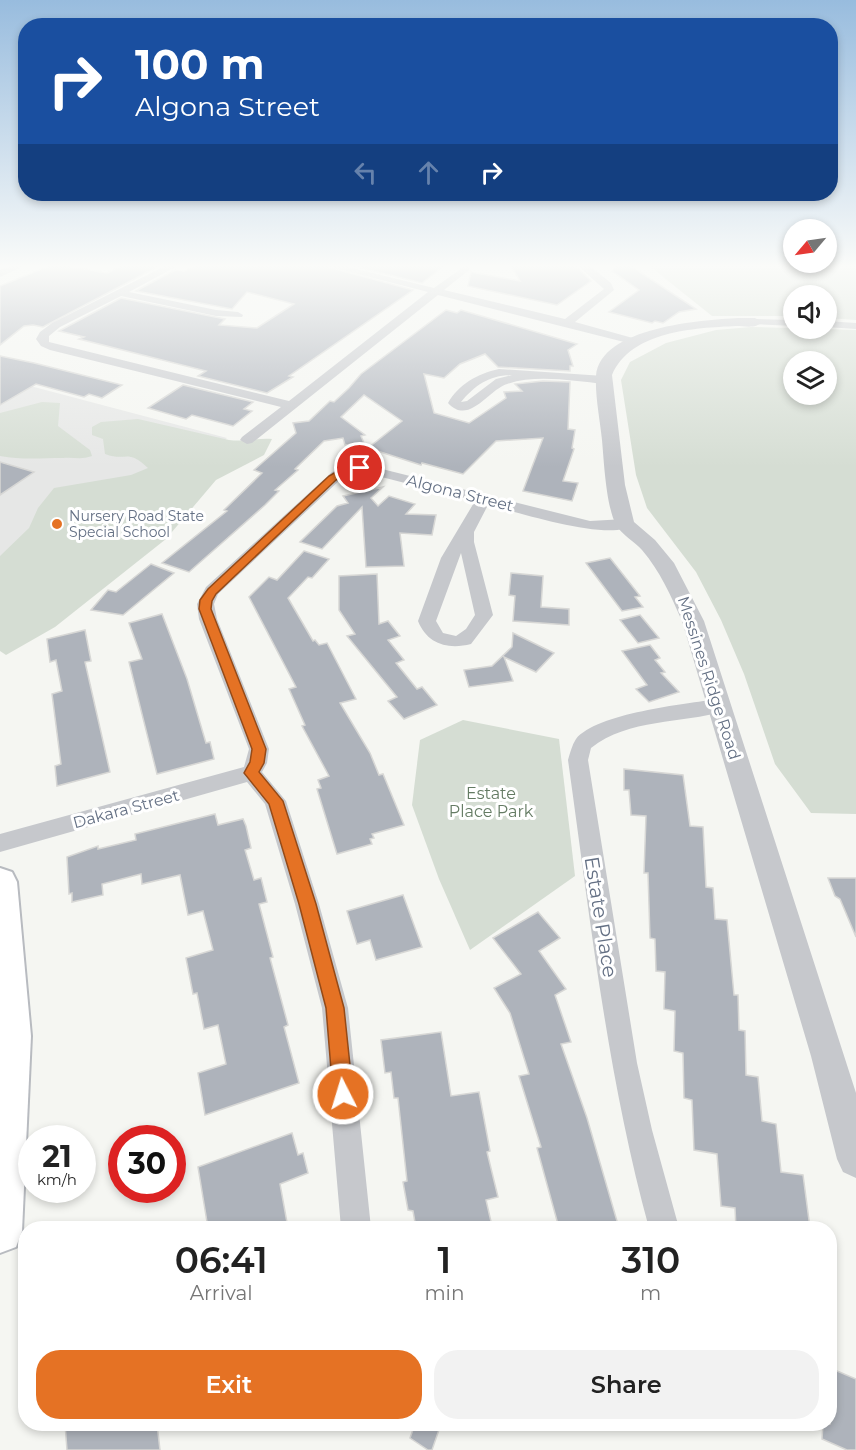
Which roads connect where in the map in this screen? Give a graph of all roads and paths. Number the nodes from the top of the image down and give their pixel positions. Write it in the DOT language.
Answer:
graph roads {
  1 [pos="46,332"];
  2 [pos="384,332"];
  3 [pos="600,332"];
  4 [pos="675,332"];
  5 [pos="636,342"];
  6 [pos="559,377"];
  7 [pos="604,380"];
  8 [pos="290,405"];
  9 [pos="247,440"];
  10 [pos="484,500"];
  11 [pos="625,524"];
  12 [pos="466,532"];
  13 [pos="718,706"];
  14 [pos="251,773"];
  15 [pos="0,843"];
  16 [pos="0,882"];
  17 [pos="856,1160"];
  18 [pos="355,1221"];
  19 [pos="662,1221"];
  20 [pos="0,1231"];
  1 -- 8 [label="street"];
  2 -- 8 [label="street"];
  3 -- 5 [label="street"];
  4 -- 5 [label="street"];
  5 -- 7 [label="street"];
  6 -- 6 [label="street"];
  6 -- 7 [label="street"];
  7 -- 11 [label="street"];
  8 -- 9 [label="street"];
  10 -- 11 [label="street, Algona Street"];
  10 -- 12 [label="street"];
  10 -- 14 [label="street, Algona Street"];
  11 -- 13 [label="street, Messines Ridge Road"];
  12 -- 12 [label="street"];
  13 -- 17 [label="street, Messines Ridge Road"];
  13 -- 19 [label="street, Estate Place"];
  14 -- 15 [label="street, Dakara Street"];
  14 -- 18 [label="street"];
  16 -- 20 [label="main road"];
}
